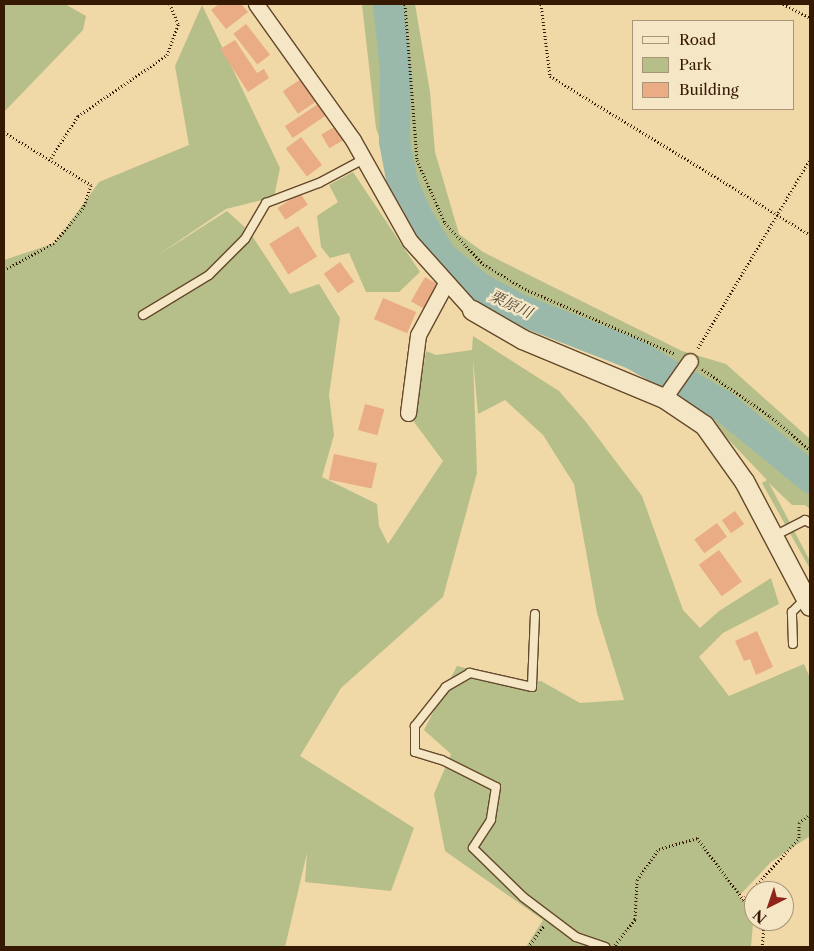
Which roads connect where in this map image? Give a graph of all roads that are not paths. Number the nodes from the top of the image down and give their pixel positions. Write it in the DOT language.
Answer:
graph roads {
  1 [pos="256,4"];
  2 [pos="364,158"];
  3 [pos="446,283"];
  4 [pos="472,310"];
  5 [pos="143,315"];
  6 [pos="690,361"];
  7 [pos="668,392"];
  8 [pos="408,413"];
  9 [pos="810,523"];
  10 [pos="774,536"];
  11 [pos="808,602"];
  12 [pos="535,614"];
  13 [pos="793,644"];
  14 [pos="604,947"];
  1 -- 2 [label="street"];
  2 -- 3 [label="street"];
  2 -- 5 [label="lane"];
  3 -- 4 [label="street"];
  3 -- 8 [label="street"];
  4 -- 7 [label="street"];
  6 -- 7 [label="street"];
  7 -- 10 [label="street"];
  9 -- 10 [label="lane"];
  10 -- 11 [label="street"];
  11 -- 13 [label="lane"];
  12 -- 14 [label="lane"];
}
